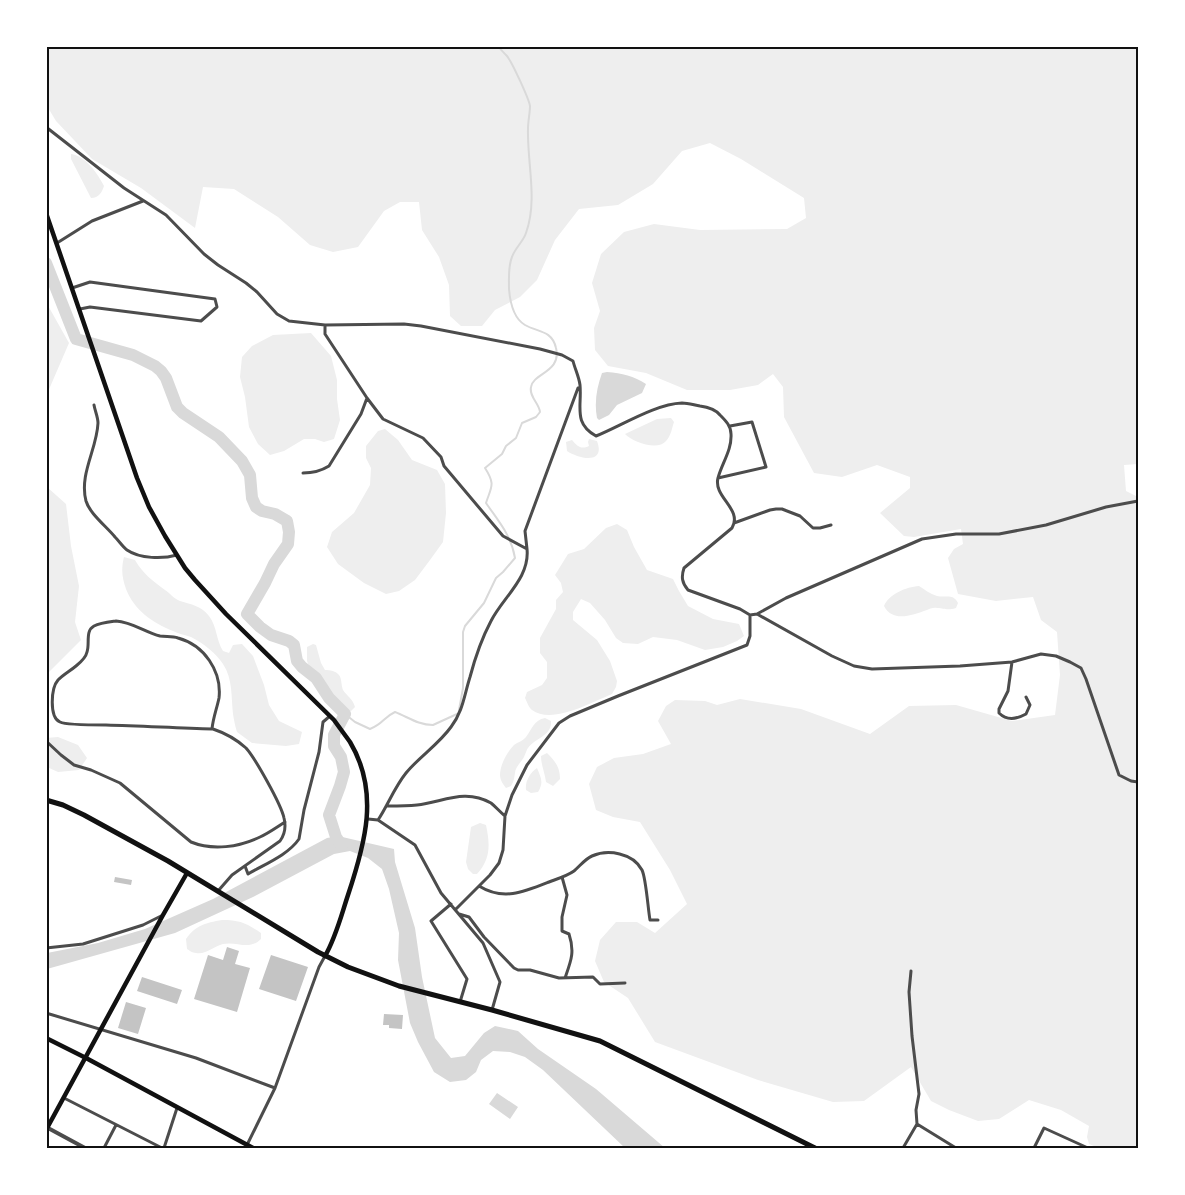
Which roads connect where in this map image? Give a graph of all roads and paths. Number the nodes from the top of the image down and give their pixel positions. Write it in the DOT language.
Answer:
graph roads {
  1 [pos="46,127"];
  2 [pos="143,201"];
  3 [pos="46,213"];
  4 [pos="57,243"];
  5 [pos="72,288"];
  6 [pos="80,309"];
  7 [pos="325,325"];
  8 [pos="580,383"];
  9 [pos="367,398"];
  10 [pos="94,405"];
  11 [pos="730,426"];
  12 [pos="303,473"];
  13 [pos="718,478"];
  14 [pos="1138,501"];
  15 [pos="734,524"];
  16 [pos="831,525"];
  17 [pos="527,549"];
  18 [pos="177,555"];
  19 [pos="757,614"];
  20 [pos="750,615"];
  21 [pos="1012,662"];
  22 [pos="1026,697"];
  23 [pos="332,718"];
  24 [pos="212,729"];
  25 [pos="46,741"];
  26 [pos="1138,782"];
  27 [pos="46,800"];
  28 [pos="387,806"];
  29 [pos="505,816"];
  30 [pos="368,819"];
  31 [pos="378,820"];
  32 [pos="285,822"];
  33 [pos="245,866"];
  34 [pos="187,873"];
  35 [pos="562,877"];
  36 [pos="478,886"];
  37 [pos="219,892"];
  38 [pos="451,904"];
  39 [pos="456,909"];
  40 [pos="459,914"];
  41 [pos="162,915"];
  42 [pos="658,920"];
  43 [pos="46,948"];
  44 [pos="325,956"];
  45 [pos="911,971"];
  46 [pos="565,978"];
  47 [pos="625,983"];
  48 [pos="460,1002"];
  49 [pos="492,1010"];
  50 [pos="46,1013"];
  51 [pos="101,1029"];
  52 [pos="46,1038"];
  53 [pos="86,1058"];
  54 [pos="275,1088"];
  55 [pos="64,1098"];
  56 [pos="177,1107"];
  57 [pos="917,1124"];
  58 [pos="117,1125"];
  59 [pos="47,1129"];
  60 [pos="247,1145"];
  61 [pos="86,1149"];
  62 [pos="104,1149"];
  63 [pos="163,1149"];
  64 [pos="253,1149"];
  65 [pos="815,1149"];
  66 [pos="903,1149"];
  67 [pos="956,1149"];
  68 [pos="1034,1149"];
  69 [pos="1088,1149"];
  1 -- 2 [label="street"];
  2 -- 4 [label="street"];
  2 -- 7 [label="street"];
  3 -- 4 [label="main road"];
  4 -- 5 [label="main road"];
  5 -- 6 [label="main road"];
  5 -- 6 [label="street"];
  6 -- 18 [label="main road"];
  7 -- 8 [label="street"];
  7 -- 9 [label="street"];
  8 -- 11 [label="street"];
  8 -- 17 [label="street"];
  9 -- 12 [label="street"];
  9 -- 17 [label="street"];
  10 -- 18 [label="street"];
  11 -- 13 [label="street"];
  11 -- 13 [label="street"];
  13 -- 15 [label="street"];
  14 -- 19 [label="street"];
  15 -- 16 [label="street"];
  15 -- 20 [label="street"];
  17 -- 28 [label="street"];
  18 -- 23 [label="main road"];
  19 -- 20 [label="street"];
  19 -- 21 [label="street"];
  20 -- 29 [label="street"];
  21 -- 22 [label="street"];
  21 -- 26 [label="street"];
  23 -- 30 [label="main road"];
  23 -- 33 [label="street"];
  24 -- 24 [label="street"];
  24 -- 32 [label="street"];
  25 -- 32 [label="street"];
  27 -- 34 [label="highway"];
  28 -- 29 [label="street"];
  28 -- 31 [label="street"];
  29 -- 36 [label="street"];
  30 -- 31 [label="street"];
  30 -- 44 [label="main road"];
  31 -- 38 [label="street"];
  32 -- 33 [label="street"];
  33 -- 37 [label="street"];
  34 -- 37 [label="highway"];
  34 -- 41 [label="main road"];
  35 -- 36 [label="street"];
  35 -- 42 [label="street"];
  35 -- 46 [label="street"];
  36 -- 39 [label="street"];
  37 -- 44 [label="highway"];
  38 -- 39 [label="street"];
  38 -- 48 [label="street"];
  39 -- 40 [label="street"];
  40 -- 46 [label="street"];
  40 -- 49 [label="street"];
  41 -- 43 [label="street"];
  41 -- 51 [label="main road"];
  44 -- 48 [label="highway"];
  44 -- 54 [label="street"];
  45 -- 57 [label="street"];
  46 -- 47 [label="street"];
  48 -- 49 [label="highway"];
  49 -- 65 [label="highway"];
  50 -- 51 [label="street"];
  51 -- 53 [label="main road"];
  51 -- 54 [label="street"];
  52 -- 53 [label="main road"];
  53 -- 55 [label="main road"];
  53 -- 56 [label="main road"];
  54 -- 60 [label="street"];
  55 -- 58 [label="street"];
  55 -- 59 [label="main road"];
  56 -- 60 [label="main road"];
  56 -- 63 [label="street"];
  57 -- 66 [label="street"];
  57 -- 67 [label="street"];
  58 -- 62 [label="street"];
  58 -- 63 [label="street"];
  59 -- 61 [label="street"];
  60 -- 64 [label="main road"];
  68 -- 69 [label="street"];
}
